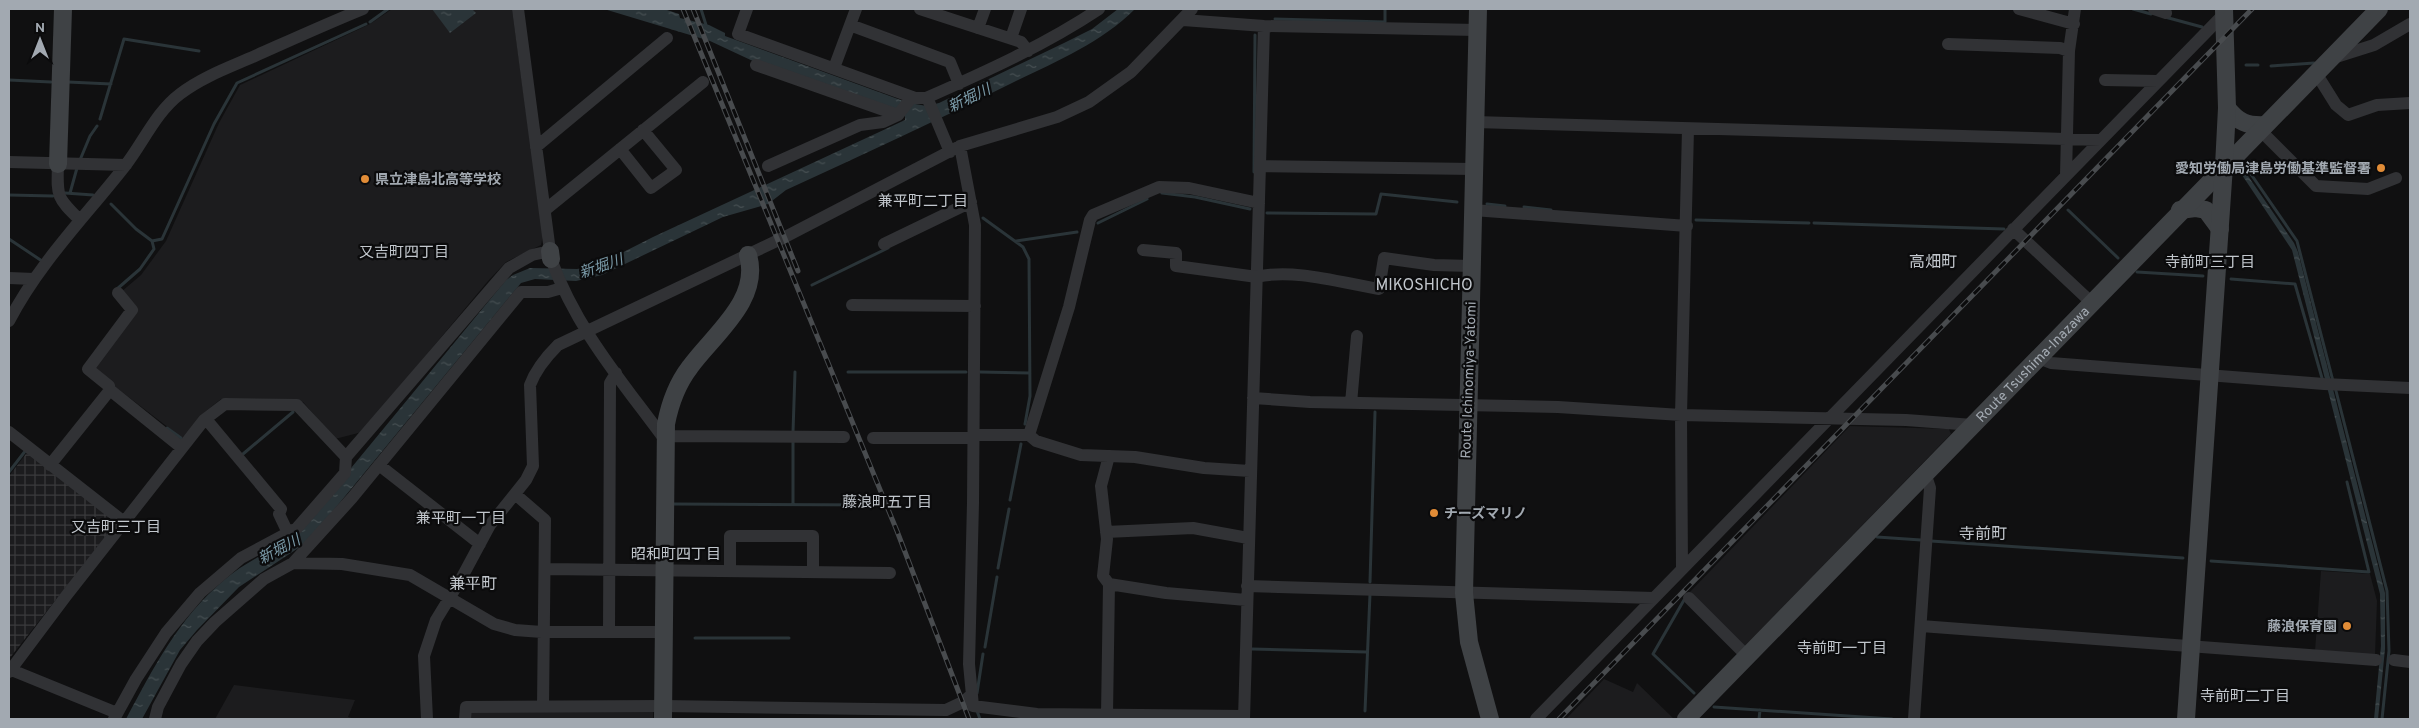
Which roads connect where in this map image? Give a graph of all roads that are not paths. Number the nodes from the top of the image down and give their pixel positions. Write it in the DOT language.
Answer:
graph roads {
  1 [pos="63,9"];
  2 [pos="363,9"];
  3 [pos="518,9"];
  4 [pos="747,9"];
  5 [pos="856,9"];
  6 [pos="920,9"];
  7 [pos="985,9"];
  8 [pos="1021,9"];
  9 [pos="1099,9"];
  10 [pos="1192,9"];
  11 [pos="1478,9"];
  12 [pos="2019,9"];
  13 [pos="2075,9"];
  14 [pos="2379,9"];
  15 [pos="2224,11"];
  16 [pos="1183,20"];
  17 [pos="2074,24"];
  18 [pos="2410,24"];
  19 [pos="850,25"];
  20 [pos="1264,26"];
  21 [pos="978,28"];
  22 [pos="1478,30"];
  23 [pos="667,38"];
  24 [pos="1011,38"];
  25 [pos="1948,44"];
  26 [pos="1028,51"];
  27 [pos="2069,52"];
  28 [pos="2329,59"];
  29 [pos="756,65"];
  30 [pos="834,68"];
  31 [pos="2316,72"];
  32 [pos="2105,80"];
  33 [pos="2158,81"];
  34 [pos="703,82"];
  35 [pos="959,84"];
  36 [pos="910,99"];
  37 [pos="927,100"];
  38 [pos="2410,103"];
  39 [pos="2227,108"];
  40 [pos="898,115"];
  41 [pos="1475,122"];
  42 [pos="2262,128"];
  43 [pos="1688,129"];
  44 [pos="643,130"];
  45 [pos="2067,140"];
  46 [pos="2100,140"];
  47 [pos="536,147"];
  48 [pos="620,149"];
  49 [pos="955,149"];
  50 [pos="9,162"];
  51 [pos="58,164"];
  52 [pos="126,165"];
  53 [pos="768,166"];
  54 [pos="1260,166"];
  55 [pos="2224,166"];
  56 [pos="1474,169"];
  57 [pos="2066,176"];
  58 [pos="2396,178"];
  59 [pos="971,202"];
  60 [pos="1259,203"];
  61 [pos="544,210"];
  62 [pos="1473,210"];
  63 [pos="2180,210"];
  64 [pos="80,220"];
  65 [pos="1687,226"];
  66 [pos="2013,229"];
  67 [pos="2220,229"];
  68 [pos="884,244"];
  69 [pos="1143,250"];
  70 [pos="550,255"];
  71 [pos="748,255"];
  72 [pos="1471,266"];
  73 [pos="1257,277"];
  74 [pos="9,278"];
  75 [pos="34,279"];
  76 [pos="560,285"];
  77 [pos="118,293"];
  78 [pos="2092,303"];
  79 [pos="852,305"];
  80 [pos="975,306"];
  81 [pos="9,321"];
  82 [pos="585,332"];
  83 [pos="1357,336"];
  84 [pos="2038,358"];
  85 [pos="616,373"];
  86 [pos="2210,375"];
  87 [pos="2410,388"];
  88 [pos="110,390"];
  89 [pos="1253,398"];
  90 [pos="1350,403"];
  91 [pos="1467,406"];
  92 [pos="1681,415"];
  93 [pos="206,419"];
  94 [pos="1828,419"];
  95 [pos="1973,424"];
  96 [pos="9,432"];
  97 [pos="1029,435"];
  98 [pos="974,436"];
  99 [pos="844,437"];
  100 [pos="665,438"];
  101 [pos="873,438"];
  102 [pos="182,448"];
  103 [pos="1109,456"];
  104 [pos="346,457"];
  105 [pos="50,464"];
  106 [pos="379,465"];
  107 [pos="1250,471"];
  108 [pos="1925,473"];
  109 [pos="515,494"];
  110 [pos="124,522"];
  111 [pos="1106,532"];
  112 [pos="288,533"];
  113 [pos="1248,538"];
  114 [pos="480,544"];
  115 [pos="293,563"];
  116 [pos="1682,568"];
  117 [pos="544,569"];
  118 [pos="610,570"];
  119 [pos="664,571"];
  120 [pos="730,571"];
  121 [pos="813,572"];
  122 [pos="890,573"];
  123 [pos="1109,584"];
  124 [pos="1247,586"];
  125 [pos="1464,593"];
  126 [pos="449,598"];
  127 [pos="1654,598"];
  128 [pos="1689,598"];
  129 [pos="1246,600"];
  130 [pos="1921,626"];
  131 [pos="542,632"];
  132 [pos="609,632"];
  133 [pos="664,632"];
  134 [pos="2190,646"];
  135 [pos="1747,656"];
  136 [pos="2376,660"];
  137 [pos="2394,660"];
  138 [pos="2410,662"];
  139 [pos="9,670"];
  140 [pos="971,695"];
  141 [pos="543,706"];
  142 [pos="663,713"];
  143 [pos="1107,714"];
  144 [pos="946,715"];
  145 [pos="115,716"];
  146 [pos="1244,718"];
  147 [pos="155,719"];
  148 [pos="427,719"];
  149 [pos="465,719"];
  150 [pos="1490,719"];
  151 [pos="1536,719"];
  152 [pos="1686,719"];
  153 [pos="1914,719"];
  154 [pos="2186,719"];
  1 -- 51 [label="main road"];
  2 -- 52 [label="street"];
  3 -- 47 [label="street"];
  4 -- 30 [label="street"];
  5 -- 19 [label="street"];
  6 -- 21 [label="street"];
  7 -- 21 [label="street"];
  8 -- 24 [label="street"];
  9 -- 26 [label="street"];
  10 -- 16 [label="street"];
  11 -- 22 [label="main road, Route Ichinomiya-Yatomi"];
  12 -- 17 [label="street"];
  13 -- 17 [label="street"];
  14 -- 28 [label="main road, Route Tsushima-Inazawa"];
  15 -- 33 [label="street"];
  15 -- 39 [label="main road"];
  16 -- 20 [label="street"];
  16 -- 49 [label="street"];
  17 -- 27 [label="street"];
  18 -- 28 [label="street"];
  19 -- 30 [label="street"];
  19 -- 35 [label="street"];
  20 -- 22 [label="street"];
  20 -- 54 [label="street"];
  21 -- 24 [label="street"];
  22 -- 41 [label="main road, Route Ichinomiya-Yatomi"];
  23 -- 47 [label="street"];
  24 -- 26 [label="street"];
  25 -- 27 [label="street"];
  26 -- 35 [label="street"];
  27 -- 45 [label="street"];
  28 -- 31 [label="main road, Route Tsushima-Inazawa"];
  29 -- 40 [label="street"];
  30 -- 36 [label="street"];
  31 -- 38 [label="street"];
  31 -- 42 [label="main road, Route Tsushima-Inazawa"];
  32 -- 33 [label="street"];
  33 -- 46 [label="street"];
  34 -- 44 [label="street"];
  35 -- 37 [label="street"];
  36 -- 37 [label="street"];
  36 -- 40 [label="street"];
  37 -- 49 [label="street"];
  39 -- 42 [label="main road"];
  39 -- 55 [label="main road"];
  40 -- 53 [label="street"];
  41 -- 43 [label="street"];
  41 -- 56 [label="main road, Route Ichinomiya-Yatomi"];
  42 -- 55 [label="main road, Route Tsushima-Inazawa"];
  42 -- 58 [label="street"];
  43 -- 45 [label="street"];
  43 -- 65 [label="street"];
  44 -- 48 [label="street"];
  44 -- 48 [label="street"];
  45 -- 46 [label="street"];
  45 -- 57 [label="street"];
  46 -- 57 [label="street"];
  47 -- 61 [label="street"];
  48 -- 61 [label="street"];
  49 -- 59 [label="street"];
  49 -- 71 [label="street"];
  50 -- 51 [label="street"];
  51 -- 52 [label="street"];
  51 -- 64 [label="street"];
  52 -- 64 [label="street"];
  54 -- 56 [label="street"];
  54 -- 60 [label="street"];
  55 -- 63 [label="main road, Route Tsushima-Inazawa"];
  55 -- 67 [label="main road"];
  56 -- 62 [label="main road, Route Ichinomiya-Yatomi"];
  57 -- 66 [label="street"];
  59 -- 68 [label="street"];
  59 -- 80 [label="street"];
  60 -- 73 [label="street"];
  60 -- 97 [label="street"];
  61 -- 70 [label="street"];
  62 -- 65 [label="street"];
  62 -- 72 [label="main road, Route Ichinomiya-Yatomi"];
  63 -- 67 [label="main road"];
  63 -- 78 [label="main road, Route Tsushima-Inazawa"];
  64 -- 75 [label="street"];
  65 -- 92 [label="street"];
  66 -- 78 [label="street"];
  66 -- 94 [label="street"];
  67 -- 86 [label="main road"];
  69 -- 73 [label="street"];
  70 -- 76 [label="street"];
  70 -- 104 [label="street"];
  71 -- 82 [label="street"];
  71 -- 100 [label="main road"];
  72 -- 73 [label="street"];
  72 -- 91 [label="main road, Route Ichinomiya-Yatomi"];
  73 -- 89 [label="street"];
  74 -- 75 [label="street"];
  75 -- 81 [label="street"];
  76 -- 82 [label="street"];
  76 -- 106 [label="street"];
  77 -- 88 [label="street"];
  78 -- 84 [label="main road, Route Tsushima-Inazawa"];
  79 -- 80 [label="street"];
  80 -- 98 [label="street"];
  82 -- 85 [label="street"];
  82 -- 109 [label="street"];
  83 -- 90 [label="street"];
  84 -- 86 [label="street"];
  84 -- 95 [label="main road, Route Tsushima-Inazawa"];
  85 -- 100 [label="street"];
  85 -- 118 [label="street"];
  86 -- 87 [label="street"];
  86 -- 134 [label="main road"];
  88 -- 102 [label="street"];
  88 -- 105 [label="street"];
  89 -- 90 [label="street"];
  89 -- 107 [label="street"];
  90 -- 91 [label="street"];
  91 -- 92 [label="street"];
  91 -- 125 [label="main road, Route Ichinomiya-Yatomi"];
  92 -- 94 [label="street"];
  92 -- 116 [label="street"];
  93 -- 102 [label="street"];
  93 -- 104 [label="street"];
  93 -- 112 [label="street"];
  94 -- 95 [label="street"];
  94 -- 116 [label="street"];
  95 -- 108 [label="main road, Route Tsushima-Inazawa"];
  96 -- 105 [label="street"];
  97 -- 98 [label="street"];
  97 -- 103 [label="street"];
  98 -- 101 [label="street"];
  98 -- 140 [label="street"];
  99 -- 100 [label="street"];
  100 -- 119 [label="main road"];
  102 -- 110 [label="street"];
  103 -- 107 [label="street"];
  103 -- 111 [label="street"];
  104 -- 112 [label="street"];
  105 -- 110 [label="street"];
  106 -- 114 [label="street"];
  106 -- 115 [label="street"];
  107 -- 113 [label="street"];
  108 -- 130 [label="street"];
  108 -- 135 [label="main road, Route Tsushima-Inazawa"];
  109 -- 114 [label="street"];
  109 -- 117 [label="street"];
  110 -- 139 [label="street"];
  111 -- 113 [label="street"];
  111 -- 123 [label="street"];
  112 -- 145 [label="street"];
  113 -- 124 [label="street"];
  114 -- 126 [label="street"];
  115 -- 126 [label="street"];
  115 -- 147 [label="street"];
  116 -- 127 [label="street"];
  117 -- 118 [label="street"];
  117 -- 131 [label="street"];
  118 -- 119 [label="street"];
  118 -- 132 [label="street"];
  119 -- 120 [label="street"];
  119 -- 133 [label="main road"];
  120 -- 121 [label="street"];
  120 -- 121 [label="street"];
  121 -- 122 [label="street"];
  123 -- 129 [label="street"];
  123 -- 143 [label="street"];
  124 -- 125 [label="street"];
  124 -- 129 [label="street"];
  125 -- 127 [label="street"];
  125 -- 150 [label="main road, Route Ichinomiya-Yatomi"];
  126 -- 131 [label="street"];
  126 -- 148 [label="street"];
  127 -- 151 [label="street"];
  128 -- 135 [label="street"];
  129 -- 146 [label="street"];
  130 -- 134 [label="street"];
  130 -- 153 [label="street"];
  131 -- 132 [label="street"];
  131 -- 141 [label="street"];
  132 -- 133 [label="street"];
  133 -- 142 [label="main road"];
  134 -- 136 [label="street"];
  134 -- 154 [label="main road"];
  135 -- 152 [label="main road, Route Tsushima-Inazawa"];
  137 -- 138 [label="street"];
  139 -- 145 [label="street"];
  140 -- 143 [label="street"];
  140 -- 144 [label="street"];
  141 -- 142 [label="street"];
  141 -- 149 [label="street"];
  142 -- 144 [label="street"];
  143 -- 146 [label="street"];
}
